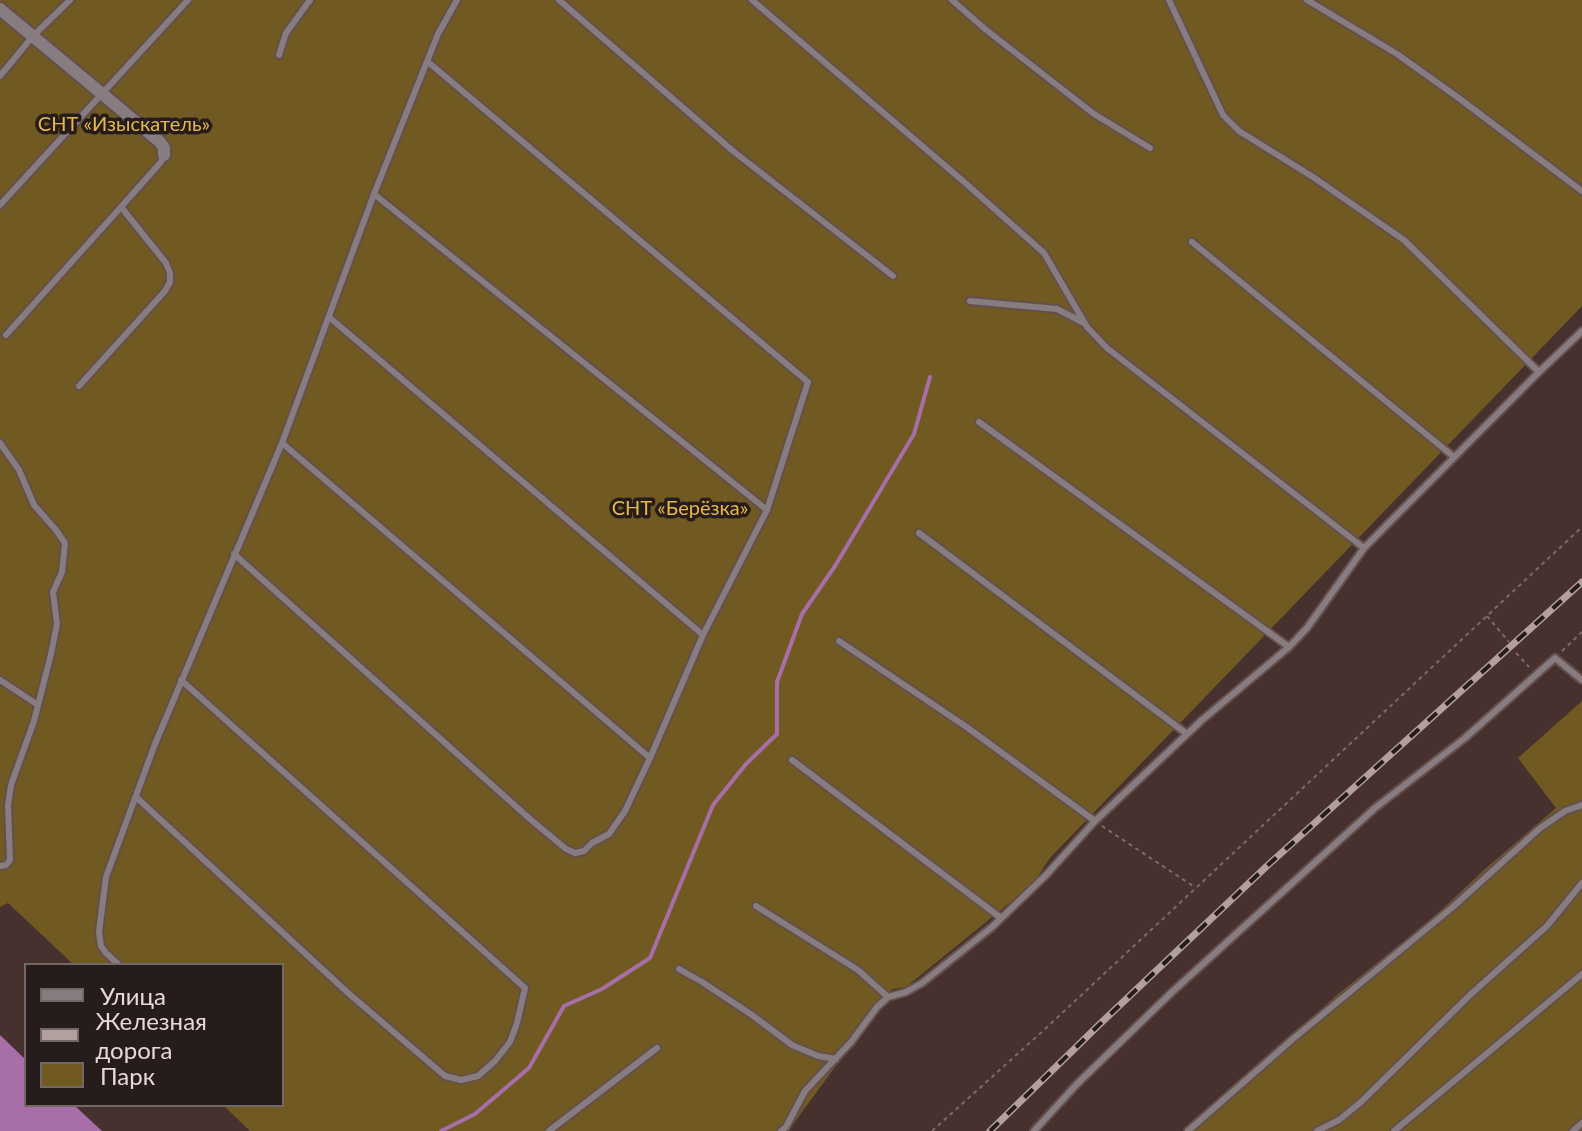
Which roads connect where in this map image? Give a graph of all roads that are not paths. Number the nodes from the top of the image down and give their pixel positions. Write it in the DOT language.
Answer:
graph roads {
  1 [pos="70,0"];
  2 [pos="188,0"];
  3 [pos="310,0"];
  4 [pos="457,0"];
  5 [pos="559,0"];
  6 [pos="752,0"];
  7 [pos="952,0"];
  8 [pos="1169,0"];
  9 [pos="1309,1"];
  10 [pos="0,9"];
  11 [pos="33,36"];
  12 [pos="279,55"];
  13 [pos="428,62"];
  14 [pos="0,76"];
  15 [pos="102,95"];
  16 [pos="1150,148"];
  17 [pos="164,155"];
  18 [pos="1582,191"];
  19 [pos="374,194"];
  20 [pos="0,205"];
  21 [pos="121,207"];
  22 [pos="1192,242"];
  23 [pos="893,276"];
  24 [pos="970,301"];
  25 [pos="329,317"];
  26 [pos="1084,323"];
  27 [pos="1582,331"];
  28 [pos="6,335"];
  29 [pos="1539,372"];
  30 [pos="79,386"];
  31 [pos="979,422"];
  32 [pos="0,443"];
  33 [pos="282,443"];
  34 [pos="1454,457"];
  35 [pos="767,510"];
  36 [pos="919,533"];
  37 [pos="1364,548"];
  38 [pos="234,554"];
  39 [pos="703,635"];
  40 [pos="839,641"];
  41 [pos="1289,647"];
  42 [pos="0,680"];
  43 [pos="181,680"];
  44 [pos="1582,680"];
  45 [pos="38,705"];
  46 [pos="1187,734"];
  47 [pos="650,758"];
  48 [pos="792,760"];
  49 [pos="0,783"];
  50 [pos="11,785"];
  51 [pos="136,797"];
  52 [pos="1582,805"];
  53 [pos="1095,821"];
  54 [pos="0,866"];
  55 [pos="1582,883"];
  56 [pos="756,906"];
  57 [pos="1001,918"];
  58 [pos="117,963"];
  59 [pos="679,969"];
  60 [pos="1582,974"];
  61 [pos="888,997"];
  62 [pos="657,1048"];
  63 [pos="836,1059"];
  64 [pos="1582,1123"];
  65 [pos="549,1131"];
  66 [pos="781,1131"];
  67 [pos="1034,1131"];
  68 [pos="1188,1131"];
  69 [pos="1317,1131"];
  70 [pos="1394,1131"];
  71 [pos="1573,1131"];
  1 -- 11 [label="lane"];
  2 -- 15 [label="lane"];
  3 -- 12 [label="lane"];
  4 -- 13 [label="lane"];
  5 -- 23 [label="lane"];
  6 -- 26 [label="lane"];
  7 -- 16 [label="lane"];
  8 -- 29 [label="lane"];
  9 -- 18 [label="lane"];
  10 -- 11 [label="street"];
  11 -- 14 [label="lane"];
  11 -- 15 [label="street"];
  13 -- 19 [label="lane"];
  13 -- 35 [label="lane"];
  15 -- 17 [label="street"];
  15 -- 20 [label="lane"];
  17 -- 21 [label="lane"];
  19 -- 25 [label="lane"];
  19 -- 35 [label="lane"];
  21 -- 28 [label="lane"];
  21 -- 30 [label="lane"];
  22 -- 34 [label="lane"];
  24 -- 26 [label="lane"];
  25 -- 33 [label="lane"];
  25 -- 39 [label="lane"];
  26 -- 37 [label="lane"];
  27 -- 29 [label="lane"];
  29 -- 34 [label="lane"];
  31 -- 41 [label="lane"];
  32 -- 45 [label="lane"];
  33 -- 38 [label="lane"];
  33 -- 47 [label="lane"];
  34 -- 37 [label="lane"];
  35 -- 39 [label="lane"];
  36 -- 46 [label="lane"];
  37 -- 41 [label="lane"];
  38 -- 43 [label="lane"];
  38 -- 47 [label="lane"];
  39 -- 47 [label="lane"];
  40 -- 53 [label="lane"];
  41 -- 46 [label="lane"];
  42 -- 45 [label="lane"];
  43 -- 51 [label="lane"];
  43 -- 51 [label="lane"];
  44 -- 67 [label="lane"];
  45 -- 50 [label="lane"];
  46 -- 53 [label="lane"];
  48 -- 57 [label="lane"];
  49 -- 50 [label="lane"];
  50 -- 54 [label="lane"];
  51 -- 58 [label="lane"];
  52 -- 68 [label="lane"];
  53 -- 57 [label="lane"];
  55 -- 69 [label="lane"];
  56 -- 61 [label="lane"];
  57 -- 61 [label="lane"];
  59 -- 63 [label="lane"];
  60 -- 70 [label="lane"];
  61 -- 63 [label="lane"];
  62 -- 65 [label="lane"];
  63 -- 66 [label="lane"];
  64 -- 71 [label="lane"];
}
